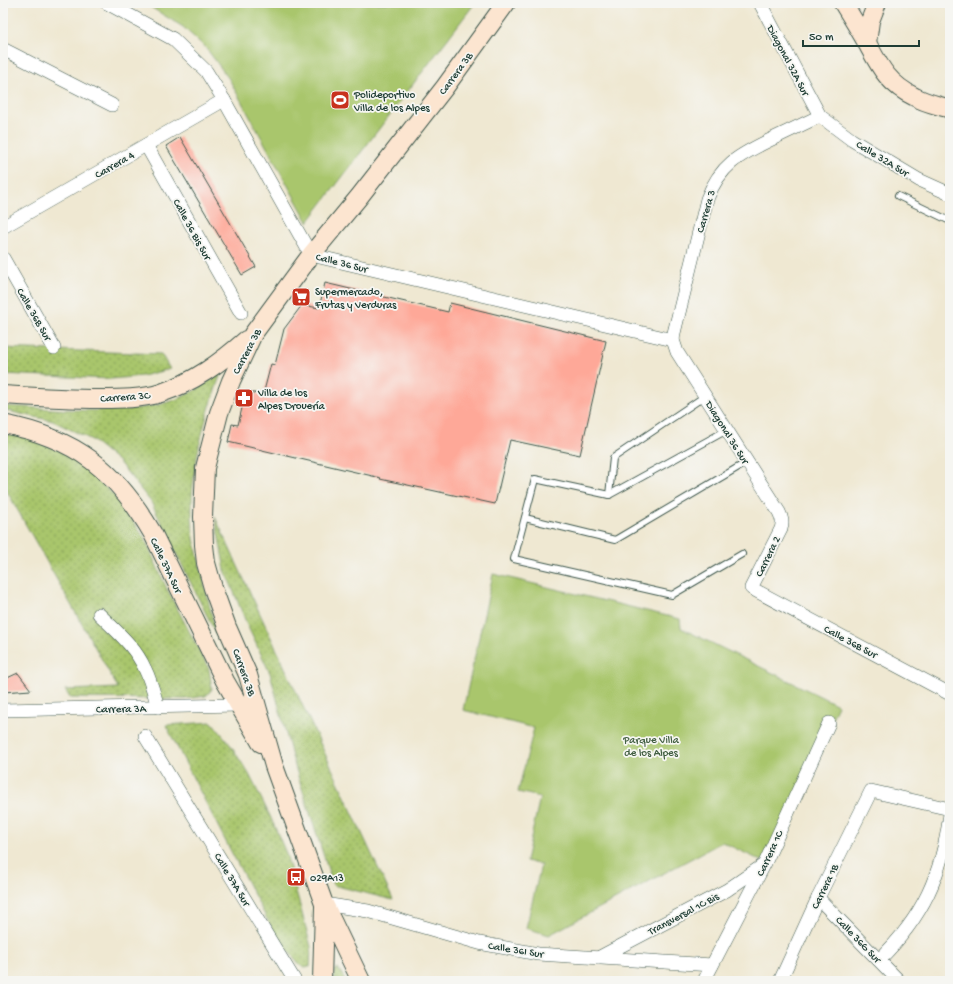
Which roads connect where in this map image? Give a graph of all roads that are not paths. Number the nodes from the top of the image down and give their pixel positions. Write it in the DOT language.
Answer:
graph roads {
  1 [pos="107,3"];
  2 [pos="506,3"];
  3 [pos="760,3"];
  4 [pos="843,3"];
  5 [pos="877,3"];
  6 [pos="867,43"];
  7 [pos="3,49"];
  8 [pos="224,100"];
  9 [pos="112,105"];
  10 [pos="950,108"];
  11 [pos="820,116"];
  12 [pos="146,145"];
  13 [pos="950,194"];
  14 [pos="898,196"];
  15 [pos="950,221"];
  16 [pos="3,227"];
  17 [pos="311,255"];
  18 [pos="3,258"];
  19 [pos="241,313"];
  20 [pos="253,334"];
  21 [pos="673,340"];
  22 [pos="54,348"];
  23 [pos="3,395"];
  24 [pos="706,396"];
  25 [pos="3,424"];
  26 [pos="727,430"];
  27 [pos="747,462"];
  28 [pos="609,495"];
  29 [pos="525,518"];
  30 [pos="782,524"];
  31 [pos="742,554"];
  32 [pos="751,588"];
  33 [pos="99,614"];
  34 [pos="950,694"];
  35 [pos="238,705"];
  36 [pos="158,707"];
  37 [pos="3,710"];
  38 [pos="829,723"];
  39 [pos="145,736"];
  40 [pos="274,766"];
  41 [pos="950,809"];
  42 [pos="950,814"];
  43 [pos="765,863"];
  44 [pos="818,898"];
  45 [pos="324,904"];
  46 [pos="598,958"];
  47 [pos="878,960"];
  48 [pos="712,965"];
  49 [pos="362,977"];
  50 [pos="295,981"];
  51 [pos="322,981"];
  52 [pos="704,981"];
  53 [pos="780,981"];
  54 [pos="899,981"];
  1 -- 8 [label="street, Calle 36 Sur"];
  2 -- 17 [label="main road, Carrera 3B"];
  3 -- 11 [label="street, Diagonal 32A Sur"];
  4 -- 6 [label="main road"];
  5 -- 6 [label="main road"];
  6 -- 10 [label="main road"];
  7 -- 9 [label="street"];
  8 -- 12 [label="street, Carrera 4"];
  8 -- 17 [label="street, Calle 36 Sur"];
  11 -- 13 [label="street, Calle 32A Sur"];
  11 -- 21 [label="street, Carrera 3"];
  12 -- 16 [label="street, Carrera 4"];
  12 -- 19 [label="street, Calle 36 Bis Sur"];
  14 -- 15 [label="lane"];
  17 -- 20 [label="main road, Carrera 3B"];
  17 -- 21 [label="street, Calle 36 Sur"];
  18 -- 22 [label="street, Calle 36B Sur"];
  20 -- 23 [label="main road, Carrera 3C"];
  20 -- 40 [label="main road, Carrera 3B"];
  21 -- 24 [label="street, Diagonal 36 Sur"];
  24 -- 26 [label="street, Diagonal 36 Sur"];
  24 -- 28 [label="lane"];
  25 -- 35 [label="main road, Calle 37A Sur"];
  26 -- 27 [label="street, Diagonal 36 Sur"];
  26 -- 28 [label="lane"];
  27 -- 29 [label="lane"];
  27 -- 30 [label="street, Diagonal 36 Sur"];
  28 -- 29 [label="lane"];
  29 -- 31 [label="lane"];
  30 -- 32 [label="street, Carrera 2"];
  32 -- 34 [label="street, Calle 36B Sur"];
  33 -- 36 [label="street"];
  35 -- 36 [label="street, Carrera 3A"];
  35 -- 40 [label="main road, Calle 37A Sur"];
  36 -- 37 [label="street, Carrera 3A"];
  38 -- 43 [label="street, Carrera 1C"];
  39 -- 50 [label="street, Calle 37A Sur"];
  40 -- 45 [label="main road"];
  41 -- 44 [label="street, Carrera 1B"];
  42 -- 47 [label="street"];
  43 -- 46 [label="street, Transversal 1C Bis"];
  43 -- 48 [label="street, Carrera 1C"];
  44 -- 47 [label="street, Calle 36G Sur"];
  44 -- 53 [label="street, Carrera 1B"];
  45 -- 46 [label="street, Calle 36I Sur"];
  45 -- 49 [label="main road"];
  45 -- 51 [label="main road"];
  46 -- 48 [label="street, Calle 36I Sur"];
  47 -- 54 [label="street, Calle 36G Sur"];
  48 -- 52 [label="street, Carrera 1C"];
}
